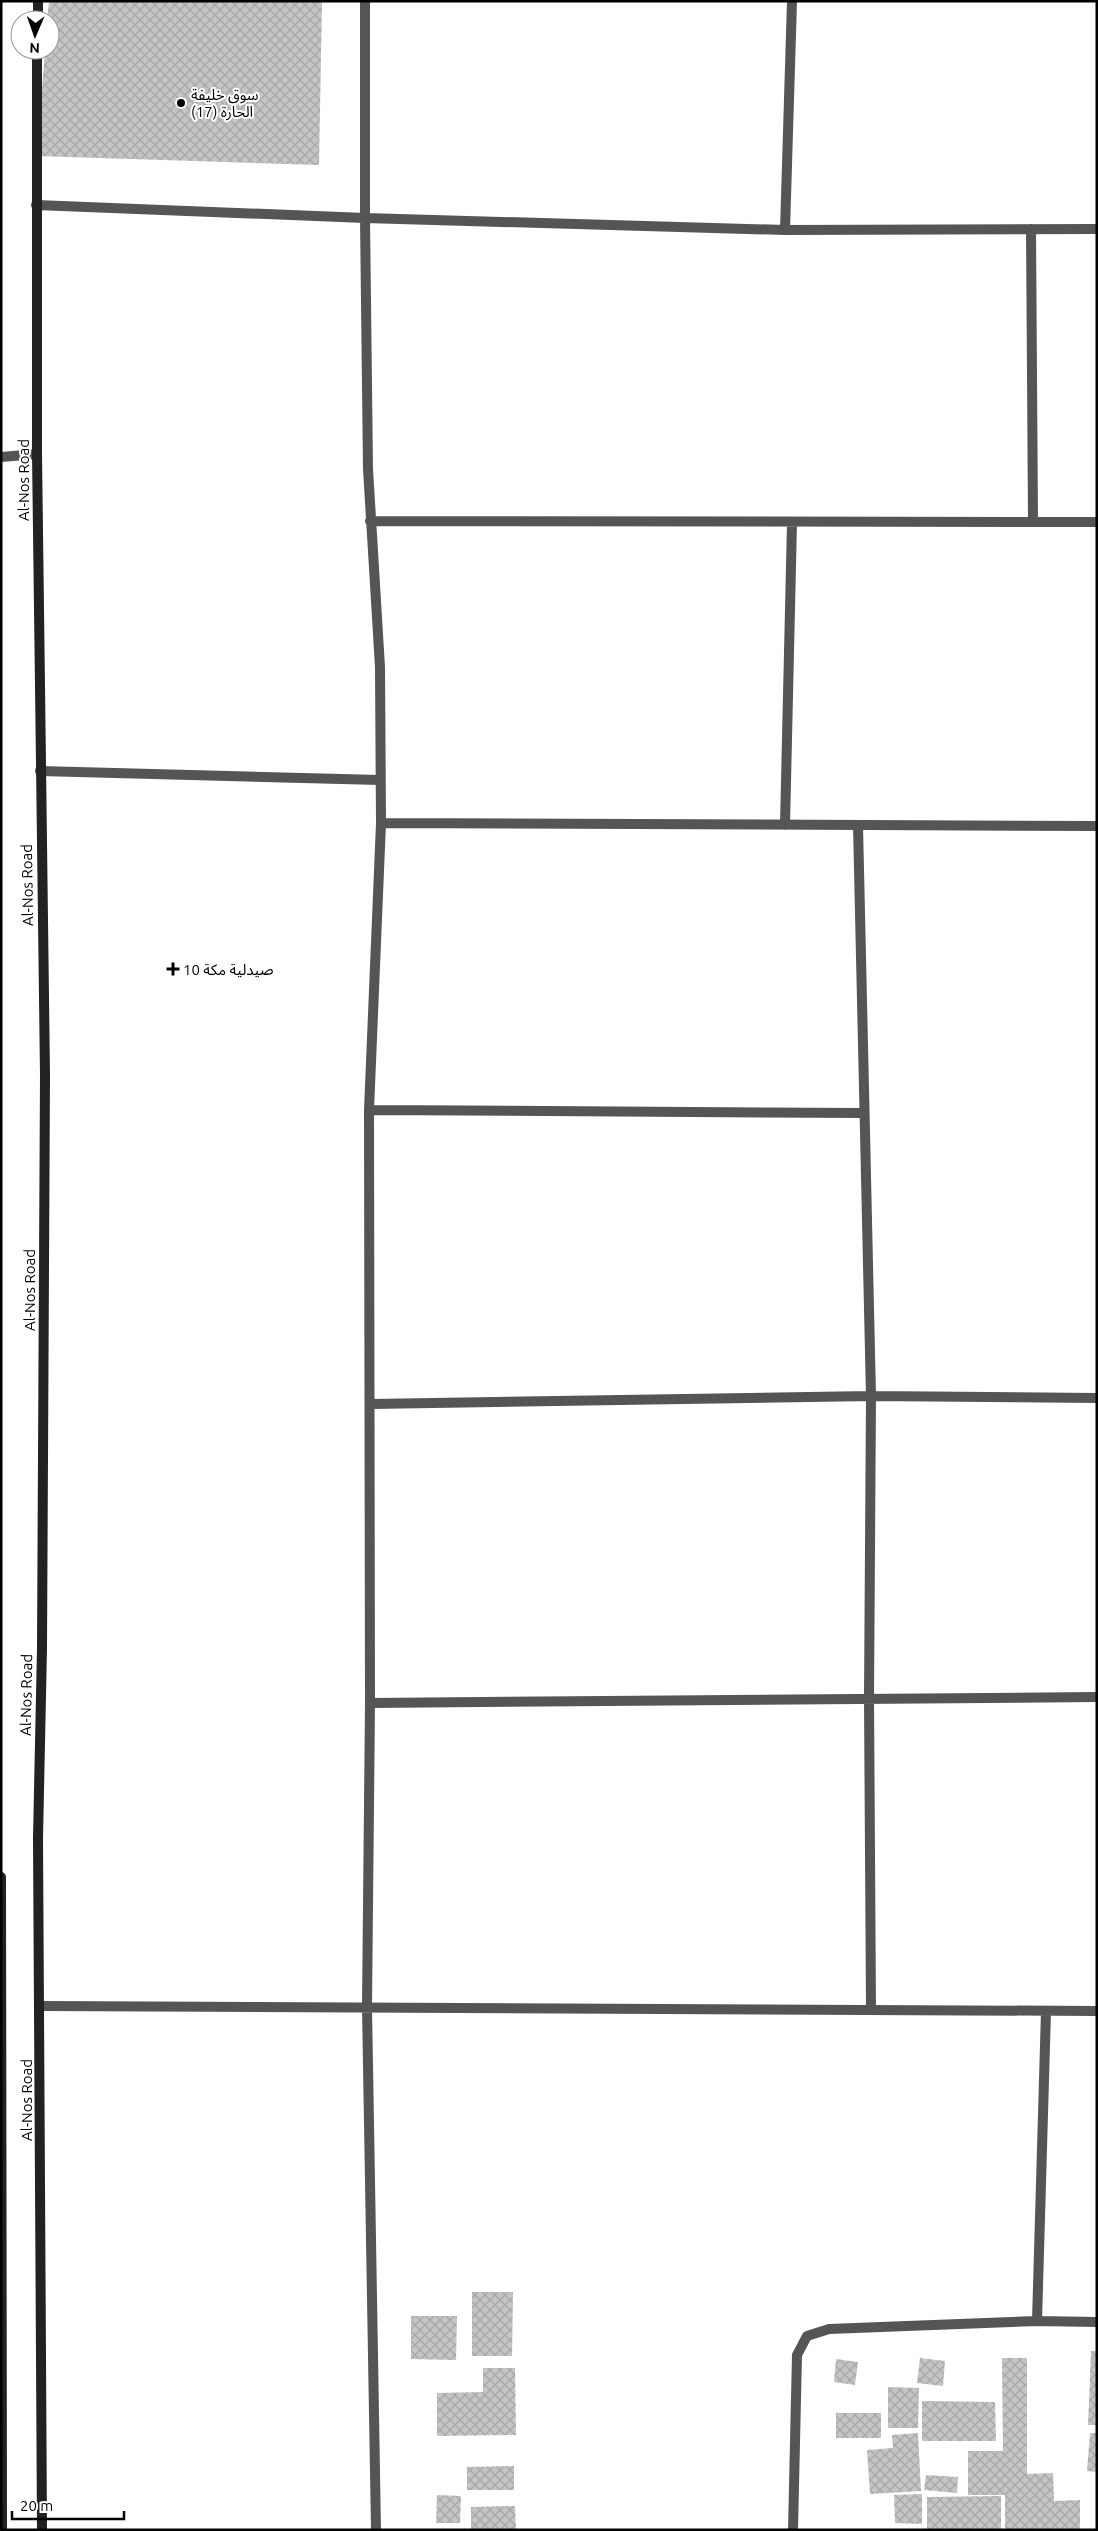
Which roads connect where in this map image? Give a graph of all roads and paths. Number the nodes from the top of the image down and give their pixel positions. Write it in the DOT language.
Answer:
graph roads {
  1 [pos="365,1"];
  2 [pos="792,1"];
  3 [pos="37,60"];
  4 [pos="36,205"];
  5 [pos="364,218"];
  6 [pos="1031,229"];
  7 [pos="785,230"];
  8 [pos="1097,230"];
  9 [pos="38,454"];
  10 [pos="1,457"];
  11 [pos="370,521"];
  12 [pos="1033,521"];
  13 [pos="1097,522"];
  14 [pos="792,523"];
  15 [pos="40,771"];
  16 [pos="380,780"];
  17 [pos="381,823"];
  18 [pos="785,825"];
  19 [pos="858,825"];
  20 [pos="1097,826"];
  21 [pos="369,1110"];
  22 [pos="864,1113"];
  23 [pos="871,1396"];
  24 [pos="1097,1398"];
  25 [pos="371,1404"];
  26 [pos="869,1697"];
  27 [pos="1097,1697"];
  28 [pos="370,1703"];
  29 [pos="1,1877"];
  30 [pos="2,1929"];
  31 [pos="41,2006"];
  32 [pos="367,2007"];
  33 [pos="871,2010"];
  34 [pos="1046,2011"];
  35 [pos="1097,2011"];
  36 [pos="1037,2321"];
  37 [pos="1097,2322"];
  38 [pos="2,2530"];
  39 [pos="42,2530"];
  40 [pos="376,2530"];
  41 [pos="793,2530"];
  1 -- 5 [label="street"];
  2 -- 7 [label="street"];
  3 -- 4 [label="main road, Al-Nos Road"];
  4 -- 5 [label="street"];
  4 -- 9 [label="main road, Al-Nos Road"];
  5 -- 7 [label="street"];
  5 -- 11 [label="street"];
  6 -- 7 [label="street"];
  6 -- 8 [label="street"];
  6 -- 12 [label="street"];
  9 -- 10 [label="street"];
  9 -- 15 [label="main road, Al-Nos Road"];
  11 -- 14 [label="street"];
  11 -- 16 [label="street"];
  12 -- 13 [label="street"];
  12 -- 14 [label="street"];
  14 -- 18 [label="street"];
  15 -- 16 [label="street"];
  15 -- 31 [label="main road, Al-Nos Road"];
  16 -- 17 [label="street"];
  17 -- 18 [label="street"];
  17 -- 21 [label="street"];
  18 -- 19 [label="street"];
  19 -- 20 [label="street"];
  19 -- 22 [label="street"];
  21 -- 22 [label="street"];
  21 -- 25 [label="street"];
  22 -- 23 [label="street"];
  23 -- 24 [label="street"];
  23 -- 25 [label="street"];
  23 -- 26 [label="street"];
  25 -- 28 [label="street"];
  26 -- 27 [label="street"];
  26 -- 28 [label="street"];
  26 -- 33 [label="street"];
  28 -- 32 [label="street"];
  29 -- 30 [label="main road, Al-Nos Road"];
  30 -- 38 [label="main road, Al-Nos Road"];
  31 -- 32 [label="street"];
  31 -- 39 [label="main road, Al-Nos Road"];
  32 -- 33 [label="street"];
  32 -- 40 [label="street"];
  33 -- 34 [label="street"];
  34 -- 35 [label="street"];
  34 -- 36 [label="street"];
  36 -- 37 [label="street"];
  36 -- 41 [label="street"];
}
